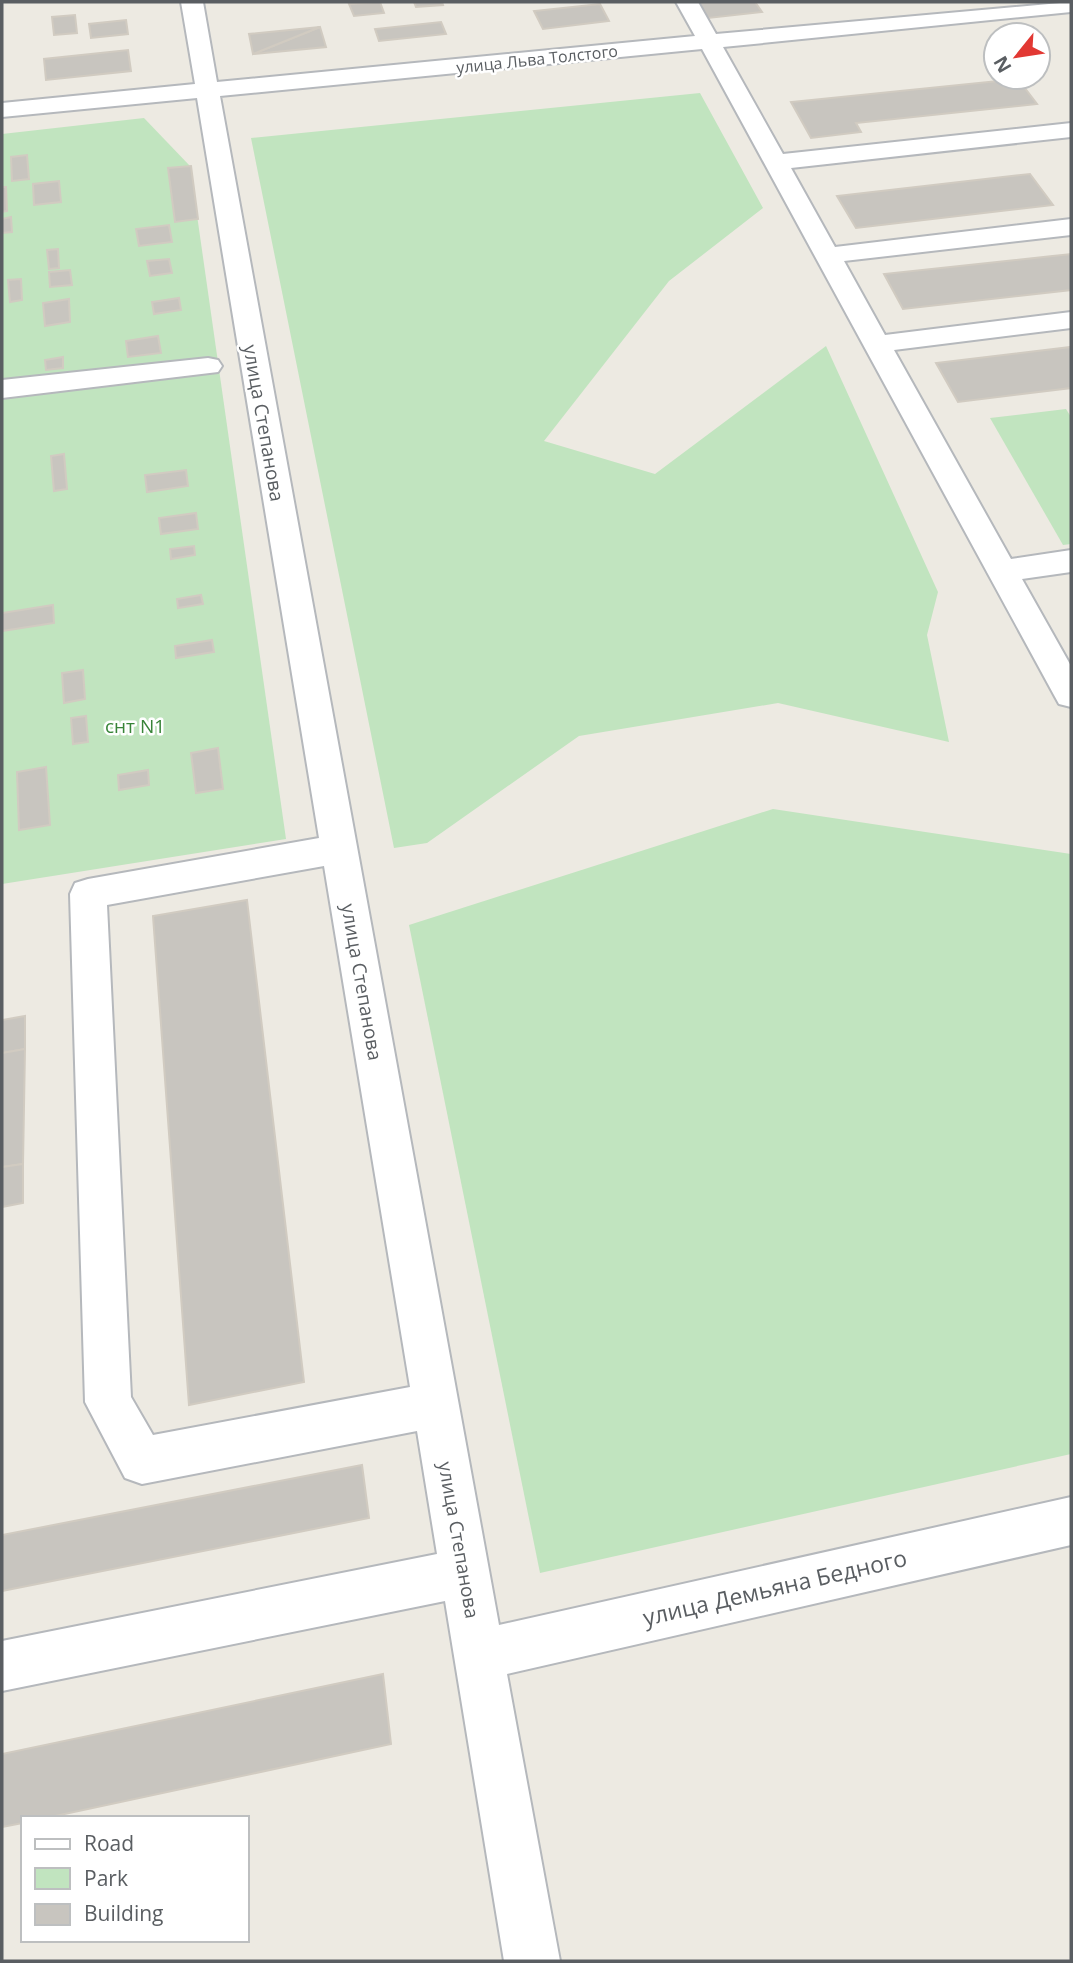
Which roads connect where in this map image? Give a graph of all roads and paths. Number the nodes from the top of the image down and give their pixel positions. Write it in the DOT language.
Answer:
graph roads {
  1 [pos="192,2"];
  2 [pos="687,2"];
  3 [pos="1071,6"];
  4 [pos="711,42"];
  5 [pos="206,92"];
  6 [pos="2,110"];
  7 [pos="1071,130"];
  8 [pos="777,162"];
  9 [pos="1071,227"];
  10 [pos="829,255"];
  11 [pos="1071,320"];
  12 [pos="877,344"];
  13 [pos="208,366"];
  14 [pos="2,388"];
  15 [pos="1071,561"];
  16 [pos="1003,571"];
  17 [pos="1071,695"];
  18 [pos="339,849"];
  19 [pos="435,1405"];
  20 [pos="1071,1521"];
  21 [pos="464,1573"];
  22 [pos="479,1655"];
  23 [pos="2,1666"];
  24 [pos="532,1961"];
  1 -- 5 [label="street, улица Степанова"];
  2 -- 4 [label="street"];
  3 -- 4 [label="street, улица Льва Толстого"];
  4 -- 5 [label="street, улица Льва Толстого"];
  4 -- 8 [label="street"];
  5 -- 6 [label="street, улица Льва Толстого"];
  5 -- 18 [label="street, улица Степанова"];
  7 -- 8 [label="street"];
  8 -- 10 [label="street"];
  9 -- 10 [label="street"];
  10 -- 12 [label="street"];
  11 -- 12 [label="street"];
  12 -- 16 [label="street"];
  13 -- 14 [label="street"];
  15 -- 16 [label="street"];
  16 -- 17 [label="street"];
  18 -- 19 [label="street, улица Степанова"];
  18 -- 19 [label="street"];
  19 -- 21 [label="street, улица Степанова"];
  20 -- 22 [label="street, улица Демьяна Бедного"];
  21 -- 22 [label="street, улица Степанова"];
  21 -- 23 [label="street"];
  22 -- 24 [label="street, улица Степанова"];
}
